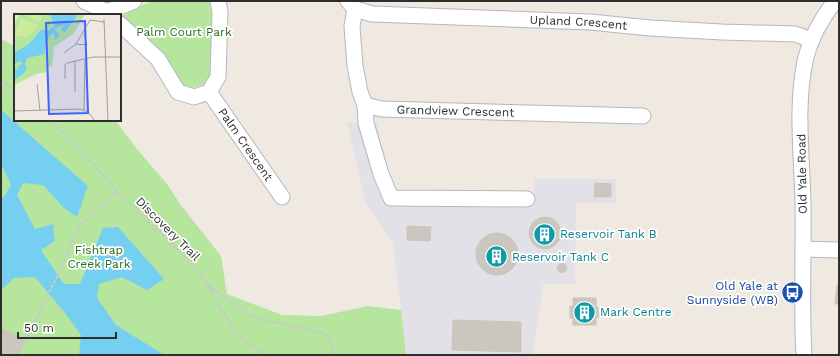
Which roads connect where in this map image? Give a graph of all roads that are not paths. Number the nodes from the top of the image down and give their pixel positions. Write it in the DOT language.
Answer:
graph roads {
  1 [pos="84,1"];
  2 [pos="134,1"];
  3 [pos="218,1"];
  4 [pos="835,1"];
  5 [pos="352,5"];
  6 [pos="109,14"];
  7 [pos="121,25"];
  8 [pos="812,40"];
  9 [pos="209,92"];
  10 [pos="365,105"];
  11 [pos="643,116"];
  12 [pos="282,197"];
  13 [pos="527,199"];
  14 [pos="803,249"];
  15 [pos="839,250"];
  16 [pos="804,355"];
  1 -- 6 [label="street"];
  2 -- 6 [label="street"];
  3 -- 9 [label="street"];
  4 -- 8 [label="street, Old Yale Road"];
  5 -- 8 [label="street, Upland Crescent"];
  5 -- 10 [label="street"];
  7 -- 9 [label="street"];
  8 -- 14 [label="street, Old Yale Road"];
  9 -- 12 [label="street, Palm Crescent"];
  10 -- 11 [label="street, Grandview Crescent"];
  10 -- 13 [label="street"];
  14 -- 15 [label="street"];
  14 -- 16 [label="street, Old Yale Road"];
}
